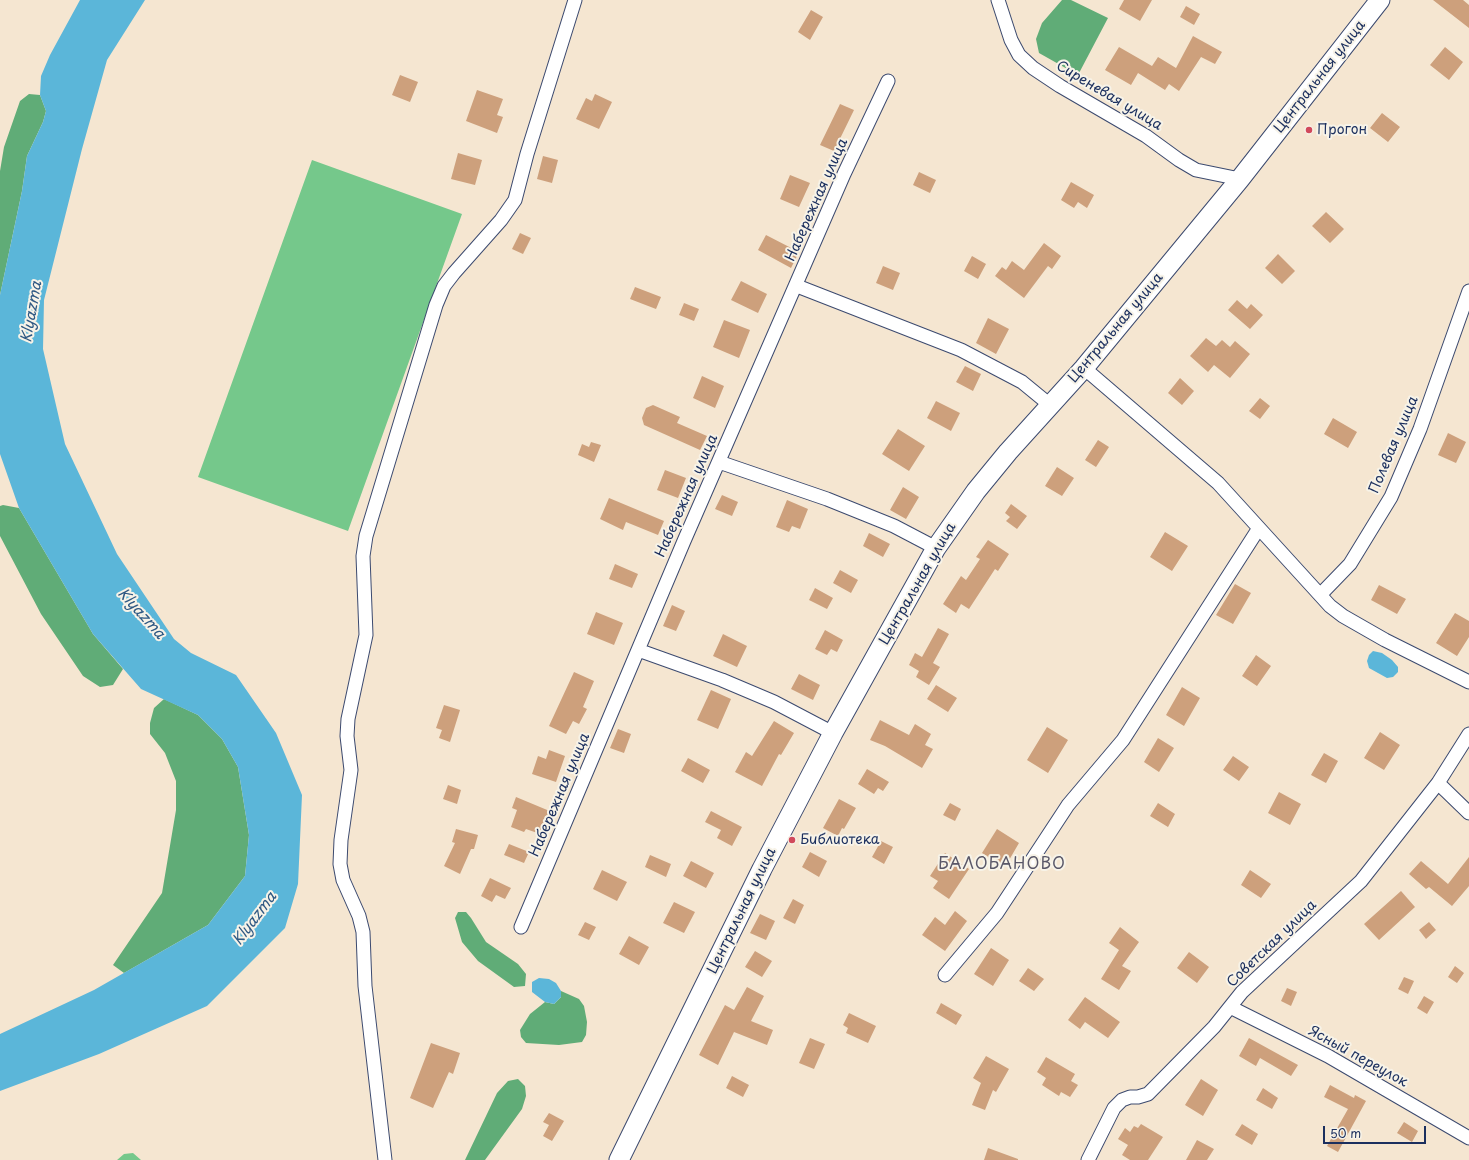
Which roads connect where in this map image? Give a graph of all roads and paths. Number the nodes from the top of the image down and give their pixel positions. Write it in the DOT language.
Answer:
graph roads {
  1 [pos="575,0"];
  2 [pos="998,0"];
  3 [pos="1380,0"];
  4 [pos="888,81"];
  5 [pos="1240,179"];
  6 [pos="797,286"];
  7 [pos="1469,291"];
  8 [pos="1084,368"];
  9 [pos="1050,405"];
  10 [pos="719,462"];
  11 [pos="1259,528"];
  12 [pos="936,548"];
  13 [pos="1320,595"];
  14 [pos="638,650"];
  15 [pos="1469,682"];
  16 [pos="833,733"];
  17 [pos="1469,734"];
  18 [pos="1438,783"];
  19 [pos="1469,813"];
  20 [pos="521,927"];
  21 [pos="944,975"];
  22 [pos="1230,1007"];
  23 [pos="1469,1138"];
  24 [pos="385,1160"];
  25 [pos="619,1160"];
  26 [pos="1088,1160"];
  1 -- 24 [label="street"];
  2 -- 5 [label="street, Сиреневая улица"];
  3 -- 5 [label="main road, Центральная улица"];
  4 -- 6 [label="street, Набережная улица"];
  5 -- 8 [label="main road, Центральная улица"];
  6 -- 9 [label="street"];
  6 -- 10 [label="street, Набережная улица"];
  7 -- 13 [label="street, Полевая улица"];
  8 -- 9 [label="main road, Центральная улица"];
  8 -- 11 [label="street"];
  9 -- 12 [label="main road, Центральная улица"];
  10 -- 12 [label="street"];
  10 -- 14 [label="street, Набережная улица"];
  11 -- 13 [label="street"];
  11 -- 21 [label="street"];
  12 -- 16 [label="main road, Центральная улица"];
  13 -- 15 [label="street"];
  14 -- 16 [label="street"];
  14 -- 20 [label="street, Набережная улица"];
  16 -- 25 [label="main road, Центральная улица"];
  17 -- 18 [label="street, Советская улица"];
  18 -- 19 [label="street"];
  18 -- 22 [label="street, Советская улица"];
  22 -- 23 [label="street, Ясный переулок"];
  22 -- 26 [label="street, Советская улица"];
}
